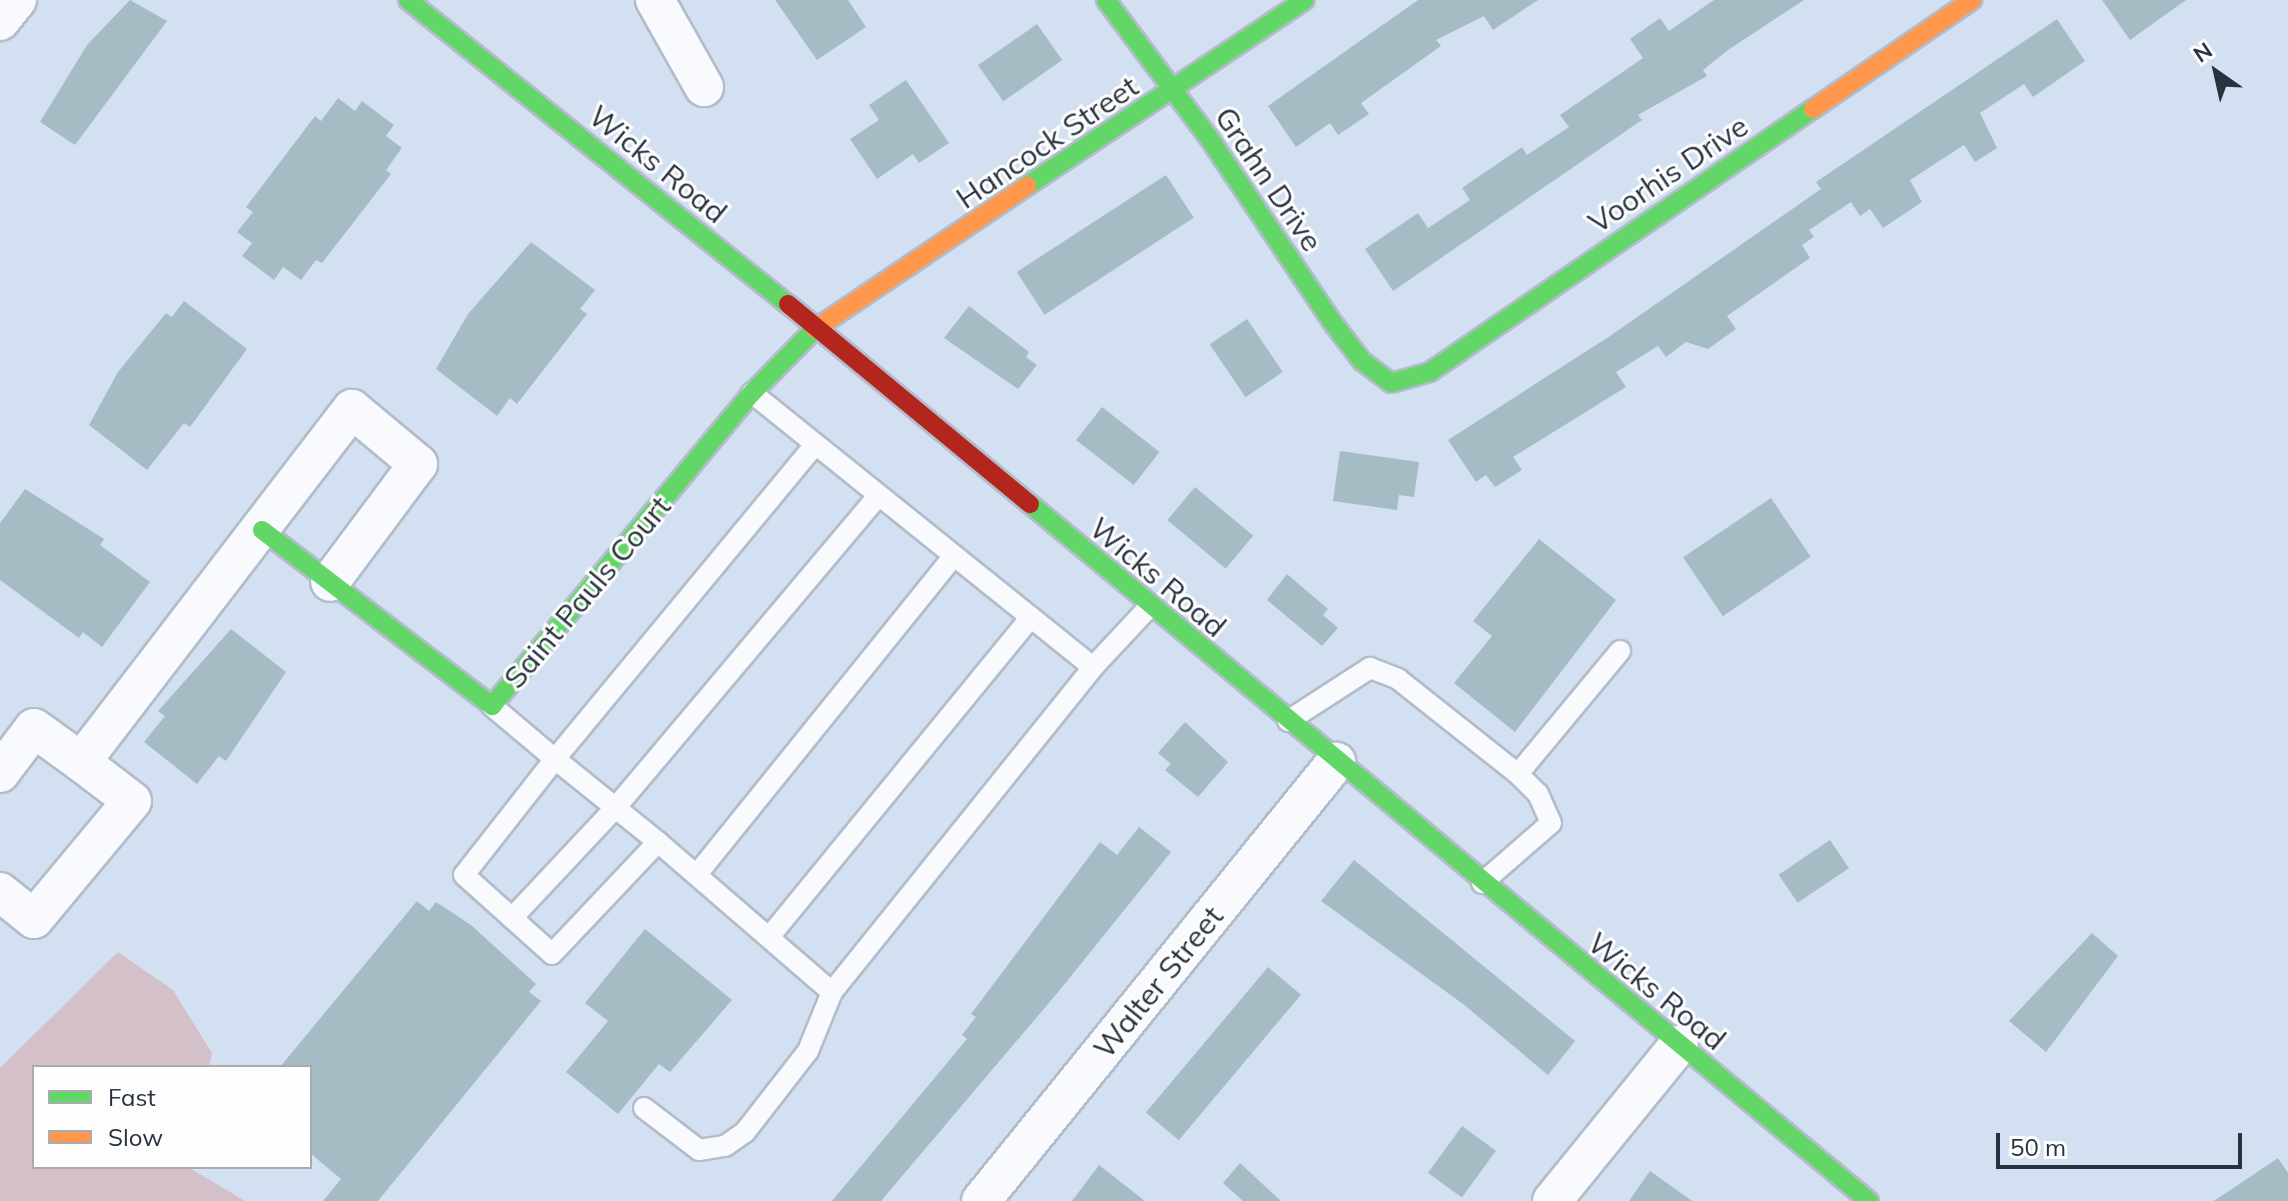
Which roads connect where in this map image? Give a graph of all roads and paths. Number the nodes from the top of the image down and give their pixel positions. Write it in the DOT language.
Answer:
graph roads {
  1 [pos="17,0"];
  2 [pos="408,0"];
  3 [pos="655,0"];
  4 [pos="1106,0"];
  5 [pos="1305,0"];
  6 [pos="1972,0"];
  7 [pos="0,21"];
  8 [pos="704,87"];
  9 [pos="1172,90"];
  10 [pos="817,327"];
  11 [pos="1391,383"];
  12 [pos="752,393"];
  13 [pos="814,446"];
  14 [pos="878,496"];
  15 [pos="262,530"];
  16 [pos="954,556"];
  17 [pos="330,582"];
  18 [pos="1150,606"];
  19 [pos="1031,617"];
  20 [pos="1620,651"];
  21 [pos="1093,667"];
  22 [pos="492,706"];
  23 [pos="1287,721"];
  24 [pos="555,759"];
  25 [pos="81,762"];
  26 [pos="1336,762"];
  27 [pos="0,773"];
  28 [pos="1518,774"];
  29 [pos="617,806"];
  30 [pos="658,842"];
  31 [pos="698,873"];
  32 [pos="1482,883"];
  33 [pos="0,892"];
  34 [pos="512,918"];
  35 [pos="770,936"];
  36 [pos="832,992"];
  37 [pos="1679,1045"];
  38 [pos="644,1108"];
  39 [pos="981,1201"];
  40 [pos="1552,1201"];
  41 [pos="1869,1201"];
  1 -- 7 [label="street"];
  2 -- 10 [label="street, Wicks Road"];
  3 -- 8 [label="street"];
  4 -- 9 [label="street, Grahn Drive"];
  5 -- 9 [label="street, Hancock Street"];
  6 -- 11 [label="street, Voorhis Drive"];
  9 -- 10 [label="street, Hancock Street"];
  9 -- 11 [label="street, Grahn Drive"];
  10 -- 12 [label="street, Saint Pauls Court"];
  10 -- 18 [label="street, Wicks Road"];
  12 -- 13 [label="lane"];
  12 -- 22 [label="street, Saint Pauls Court"];
  13 -- 14 [label="lane"];
  13 -- 24 [label="lane"];
  14 -- 16 [label="lane"];
  14 -- 29 [label="lane"];
  15 -- 17 [label="street, Saint Pauls Court"];
  15 -- 17 [label="street"];
  15 -- 25 [label="street"];
  16 -- 19 [label="lane"];
  16 -- 31 [label="lane"];
  17 -- 22 [label="street, Saint Pauls Court"];
  18 -- 21 [label="lane"];
  18 -- 23 [label="street, Wicks Road"];
  19 -- 21 [label="lane"];
  19 -- 35 [label="lane"];
  20 -- 28 [label="lane"];
  21 -- 36 [label="lane"];
  22 -- 24 [label="lane"];
  23 -- 26 [label="street, Wicks Road"];
  23 -- 28 [label="lane"];
  24 -- 29 [label="lane"];
  24 -- 34 [label="lane"];
  25 -- 27 [label="street"];
  25 -- 33 [label="street"];
  26 -- 32 [label="street, Wicks Road"];
  26 -- 39 [label="street, Walter Street"];
  28 -- 32 [label="lane"];
  29 -- 30 [label="lane"];
  29 -- 34 [label="lane"];
  30 -- 31 [label="lane"];
  30 -- 34 [label="lane"];
  31 -- 35 [label="lane"];
  32 -- 37 [label="street, Wicks Road"];
  35 -- 36 [label="lane"];
  36 -- 38 [label="lane"];
  37 -- 40 [label="street"];
  37 -- 41 [label="street, Wicks Road"];
}
